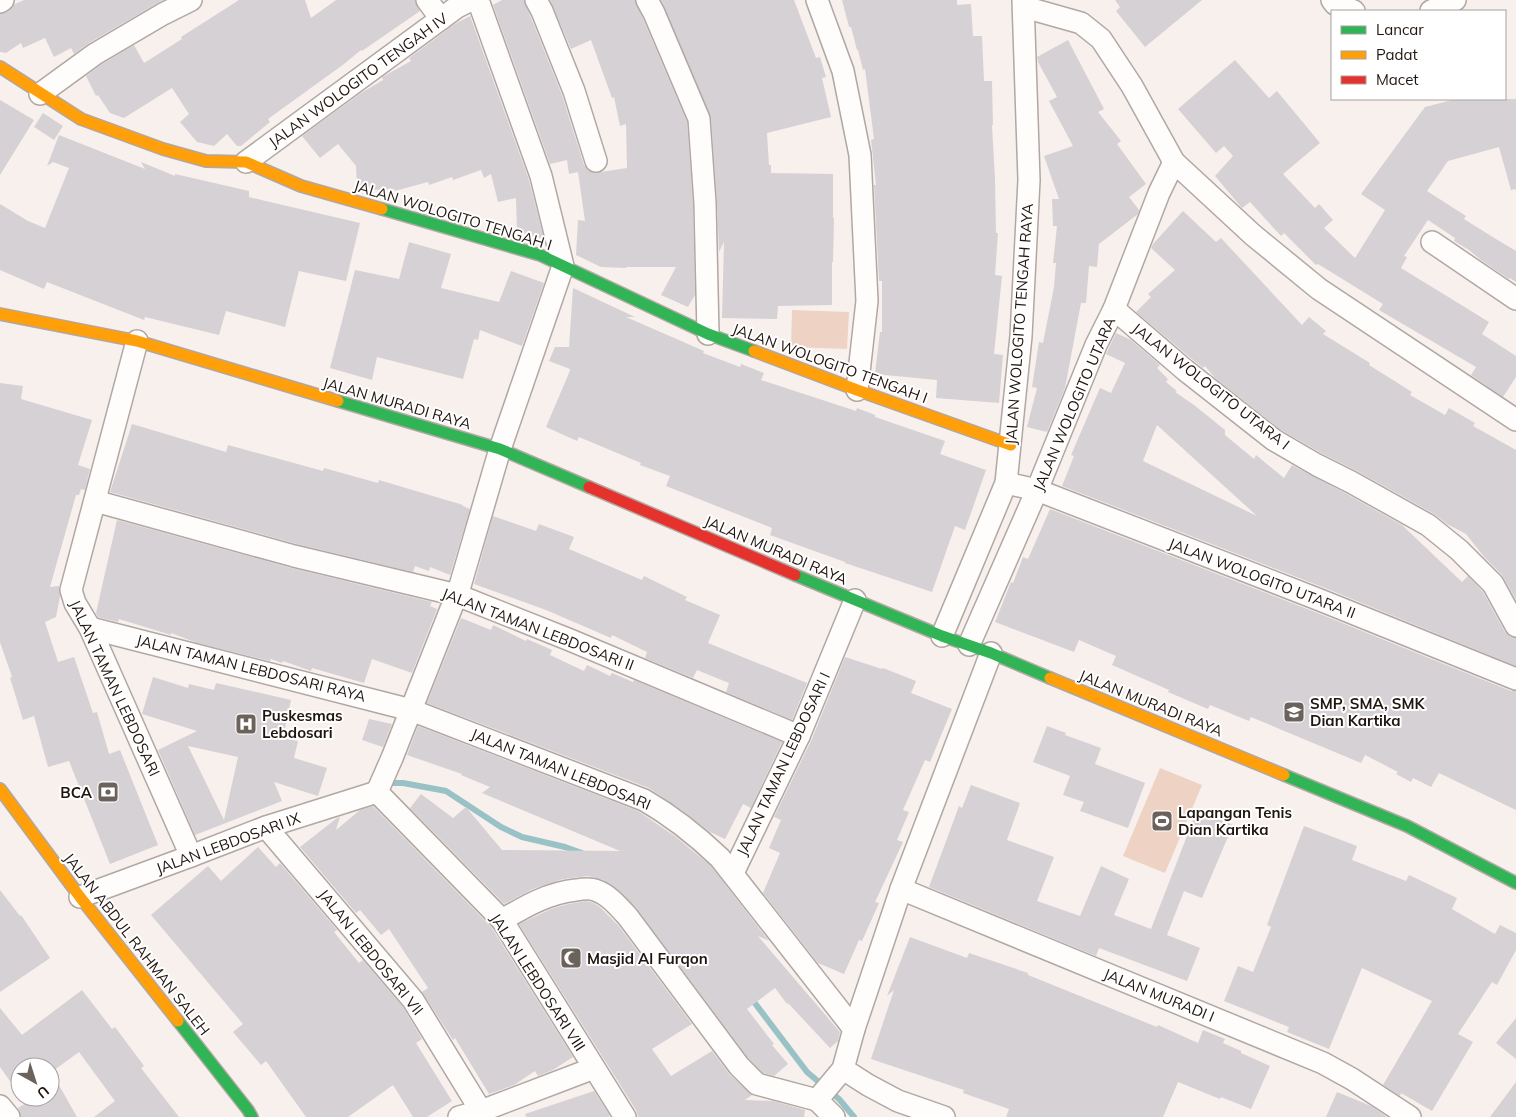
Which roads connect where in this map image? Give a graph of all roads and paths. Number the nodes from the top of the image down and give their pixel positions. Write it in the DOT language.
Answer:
graph roads {
  1 [pos="191,0"];
  2 [pos="427,0"];
  3 [pos="471,0"];
  4 [pos="478,0"];
  5 [pos="536,0"];
  6 [pos="647,0"];
  7 [pos="817,0"];
  8 [pos="1332,0"];
  9 [pos="1456,0"];
  10 [pos="1024,4"];
  11 [pos="1351,10"];
  12 [pos="1433,10"];
  13 [pos="441,19"];
  14 [pos="0,67"];
  15 [pos="40,94"];
  16 [pos="596,161"];
  17 [pos="246,162"];
  18 [pos="1174,162"];
  19 [pos="1432,242"];
  20 [pos="563,266"];
  21 [pos="1516,299"];
  22 [pos="1114,309"];
  23 [pos="0,314"];
  24 [pos="708,334"];
  25 [pos="137,341"];
  26 [pos="857,390"];
  27 [pos="1516,420"];
  28 [pos="1011,445"];
  29 [pos="500,449"];
  30 [pos="1006,483"];
  31 [pos="1037,490"];
  32 [pos="95,501"];
  33 [pos="457,595"];
  34 [pos="855,600"];
  35 [pos="1516,626"];
  36 [pos="90,628"];
  37 [pos="942,636"];
  38 [pos="969,645"];
  39 [pos="991,653"];
  40 [pos="1516,679"];
  41 [pos="411,710"];
  42 [pos="800,736"];
  43 [pos="0,789"];
  44 [pos="378,789"];
  45 [pos="266,827"];
  46 [pos="191,856"];
  47 [pos="733,873"];
  48 [pos="1516,883"];
  49 [pos="901,889"];
  50 [pos="80,897"];
  51 [pos="502,920"];
  52 [pos="854,1029"];
  53 [pos="594,1068"];
  54 [pos="839,1074"];
  55 [pos="819,1099"];
  56 [pos="0,1106"];
  57 [pos="481,1111"];
  58 [pos="9,1117"];
  59 [pos="252,1117"];
  60 [pos="459,1117"];
  61 [pos="625,1117"];
  62 [pos="834,1117"];
  63 [pos="944,1117"];
  64 [pos="1410,1117"];
  1 -- 15 [label="street"];
  2 -- 13 [label="street"];
  3 -- 13 [label="street, JALAN WOLOGITO TENGAH IV"];
  4 -- 20 [label="street"];
  5 -- 16 [label="street"];
  6 -- 24 [label="street"];
  7 -- 26 [label="street"];
  8 -- 11 [label="street"];
  9 -- 12 [label="street"];
  10 -- 18 [label="street"];
  10 -- 28 [label="street, JALAN WOLOGITO TENGAH RAYA"];
  13 -- 17 [label="street, JALAN WOLOGITO TENGAH IV"];
  14 -- 15 [label="street, JALAN WOLOGITO TENGAH I"];
  15 -- 17 [label="street, JALAN WOLOGITO TENGAH I"];
  17 -- 20 [label="street, JALAN WOLOGITO TENGAH I"];
  18 -- 22 [label="street, JALAN WOLOGITO UTARA"];
  18 -- 27 [label="street"];
  19 -- 21 [label="street"];
  20 -- 24 [label="street, JALAN WOLOGITO TENGAH I"];
  20 -- 29 [label="street"];
  22 -- 31 [label="street, JALAN WOLOGITO UTARA"];
  22 -- 35 [label="street, JALAN WOLOGITO UTARA I"];
  23 -- 25 [label="street, JALAN MURADI RAYA"];
  24 -- 26 [label="street, JALAN WOLOGITO TENGAH I"];
  25 -- 29 [label="street, JALAN MURADI RAYA"];
  25 -- 32 [label="street, JALAN TAMAN LEBDOSARI"];
  26 -- 28 [label="street, JALAN WOLOGITO TENGAH I"];
  28 -- 30 [label="street, JALAN WOLOGITO TENGAH RAYA"];
  29 -- 33 [label="street"];
  29 -- 34 [label="street, JALAN MURADI RAYA"];
  30 -- 31 [label="street, JALAN WOLOGITO UTARA II"];
  30 -- 37 [label="street, JALAN WOLOGITO TENGAH RAYA"];
  31 -- 38 [label="street, JALAN WOLOGITO UTARA"];
  31 -- 40 [label="street, JALAN WOLOGITO UTARA II"];
  32 -- 33 [label="street, JALAN TAMAN LEBDOSARI II"];
  32 -- 36 [label="street, JALAN TAMAN LEBDOSARI"];
  33 -- 41 [label="street"];
  33 -- 42 [label="street, JALAN TAMAN LEBDOSARI II"];
  34 -- 37 [label="street, JALAN MURADI RAYA"];
  34 -- 42 [label="street, JALAN TAMAN LEBDOSARI I"];
  36 -- 41 [label="street, JALAN TAMAN LEBDOSARI RAYA"];
  36 -- 46 [label="street, JALAN TAMAN LEBDOSARI"];
  37 -- 38 [label="street, JALAN MURADI RAYA"];
  38 -- 39 [label="street, JALAN MURADI RAYA"];
  39 -- 48 [label="street, JALAN MURADI RAYA"];
  39 -- 49 [label="street"];
  41 -- 44 [label="street"];
  41 -- 47 [label="street, JALAN TAMAN LEBDOSARI"];
  42 -- 47 [label="street, JALAN TAMAN LEBDOSARI I"];
  43 -- 50 [label="street, JALAN ABDUL RAHMAN SALEH"];
  44 -- 45 [label="street, JALAN LEBDOSARI IX"];
  44 -- 51 [label="street, JALAN LEBDOSARI VIII"];
  45 -- 46 [label="street, JALAN LEBDOSARI IX"];
  45 -- 57 [label="street, JALAN LEBDOSARI VII"];
  46 -- 50 [label="street, JALAN LEBDOSARI IX"];
  47 -- 52 [label="street, JALAN TAMAN LEBDOSARI"];
  49 -- 52 [label="street"];
  49 -- 64 [label="street, JALAN MURADI I"];
  50 -- 59 [label="street, JALAN ABDUL RAHMAN SALEH"];
  51 -- 53 [label="street, JALAN LEBDOSARI VIII"];
  51 -- 55 [label="street"];
  52 -- 54 [label="street"];
  53 -- 57 [label="street"];
  53 -- 61 [label="street, JALAN LEBDOSARI VIII"];
  54 -- 55 [label="street"];
  54 -- 63 [label="street"];
  55 -- 62 [label="street"];
  56 -- 58 [label="street"];
  57 -- 60 [label="street"];
}
